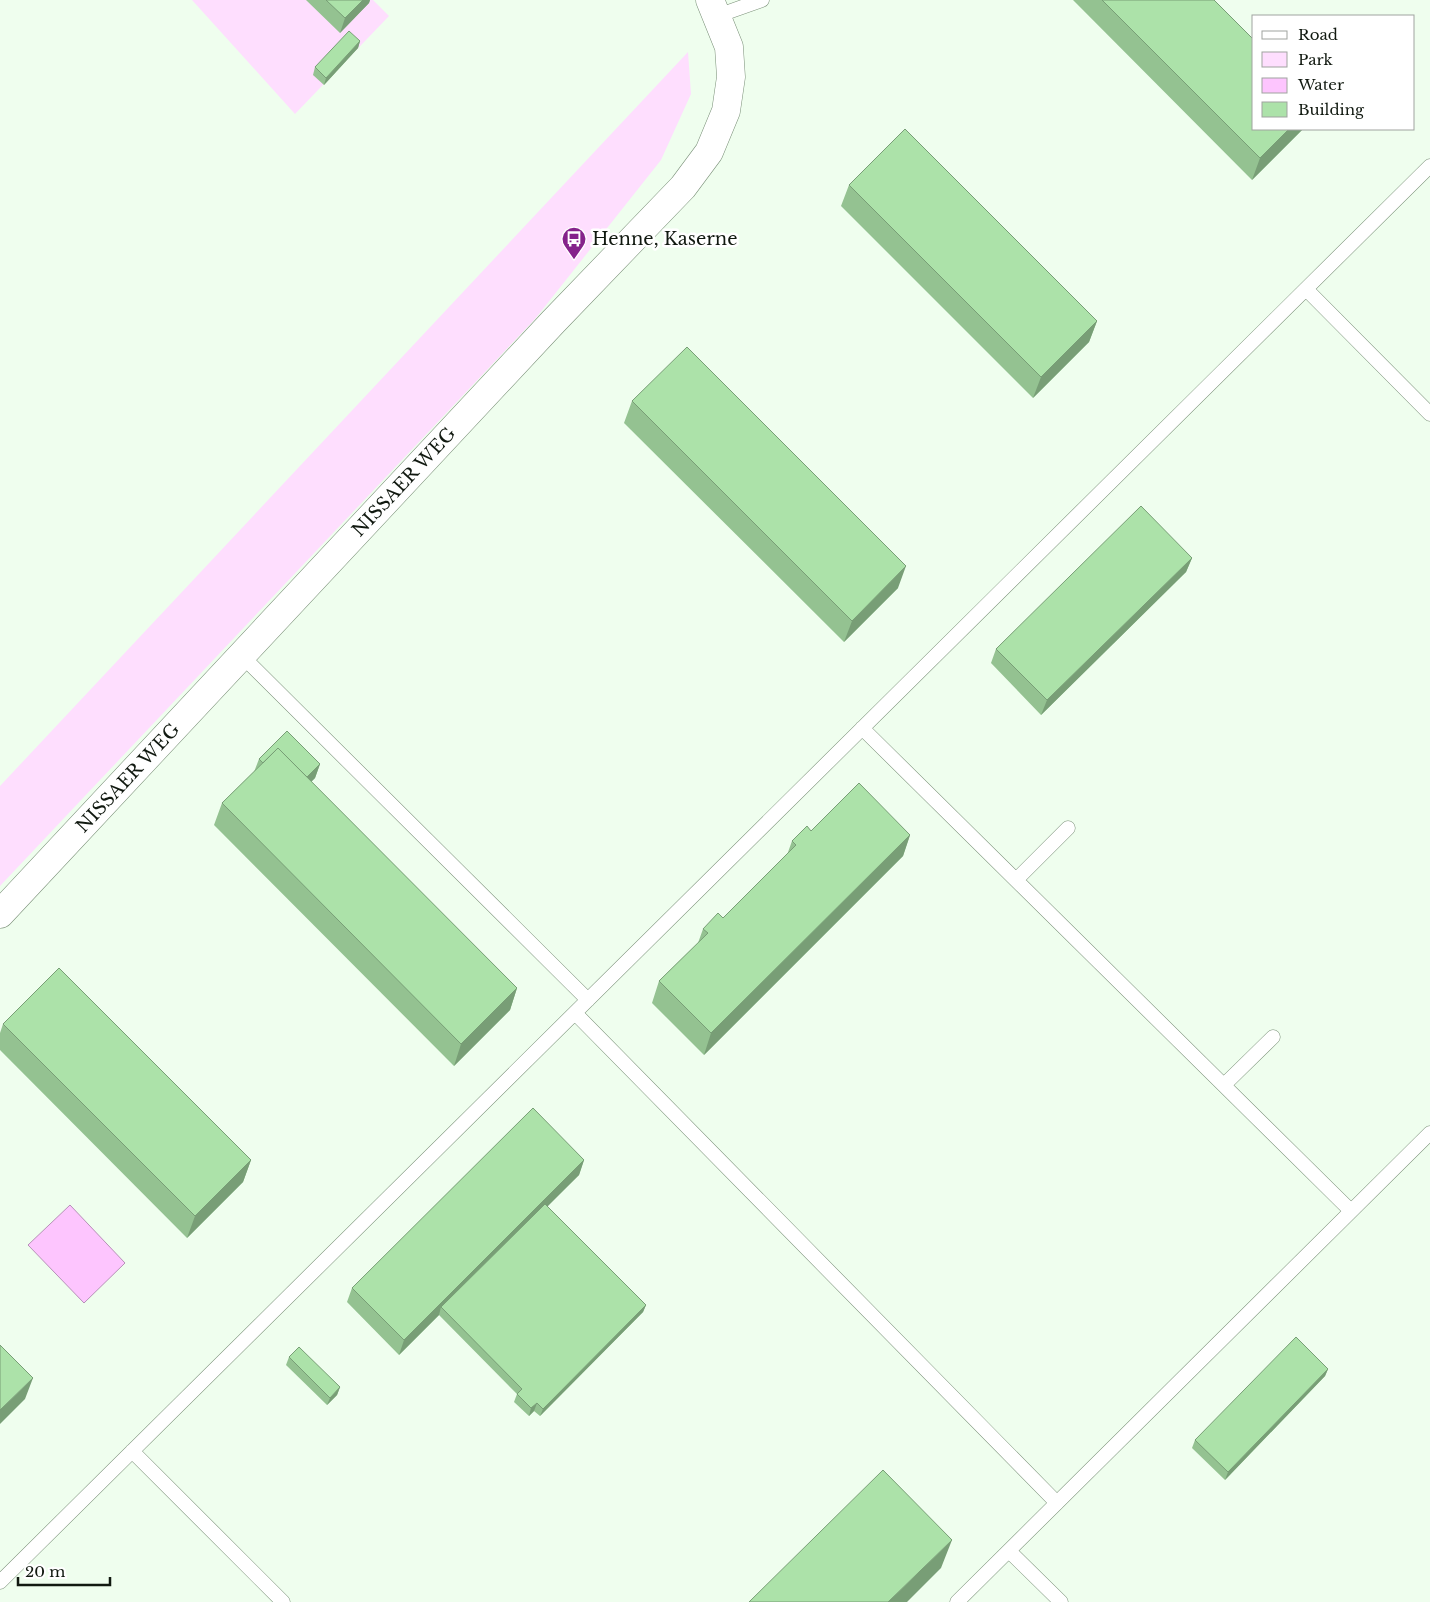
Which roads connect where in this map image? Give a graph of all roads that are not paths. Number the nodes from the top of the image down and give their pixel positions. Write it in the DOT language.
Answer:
graph roads {
  1 [pos="762,0"];
  2 [pos="714,8"];
  3 [pos="1430,166"];
  4 [pos="1306,289"];
  5 [pos="1430,414"];
  6 [pos="242,656"];
  7 [pos="862,728"];
  8 [pos="1068,828"];
  9 [pos="1016,880"];
  10 [pos="0,914"];
  11 [pos="588,1000"];
  12 [pos="575,1013"];
  13 [pos="1273,1037"];
  14 [pos="1224,1085"];
  15 [pos="1430,1133"];
  16 [pos="1352,1211"];
  17 [pos="132,1451"];
  18 [pos="1057,1503"];
  19 [pos="1009,1551"];
  20 [pos="0,1582"];
  21 [pos="283,1602"];
  22 [pos="957,1602"];
  23 [pos="1061,1602"];
  1 -- 2 [label="lane"];
  2 -- 6 [label="street, NISSAER WEG"];
  3 -- 4 [label="lane"];
  4 -- 5 [label="lane"];
  4 -- 7 [label="lane"];
  6 -- 10 [label="street, NISSAER WEG"];
  6 -- 11 [label="lane"];
  7 -- 9 [label="lane"];
  7 -- 11 [label="lane"];
  8 -- 9 [label="lane"];
  9 -- 14 [label="lane"];
  11 -- 12 [label="lane"];
  12 -- 17 [label="lane"];
  12 -- 18 [label="lane"];
  13 -- 14 [label="lane"];
  14 -- 16 [label="lane"];
  15 -- 16 [label="lane"];
  16 -- 18 [label="lane"];
  17 -- 20 [label="lane"];
  17 -- 21 [label="lane"];
  18 -- 19 [label="lane"];
  19 -- 22 [label="lane"];
  19 -- 23 [label="lane"];
}
